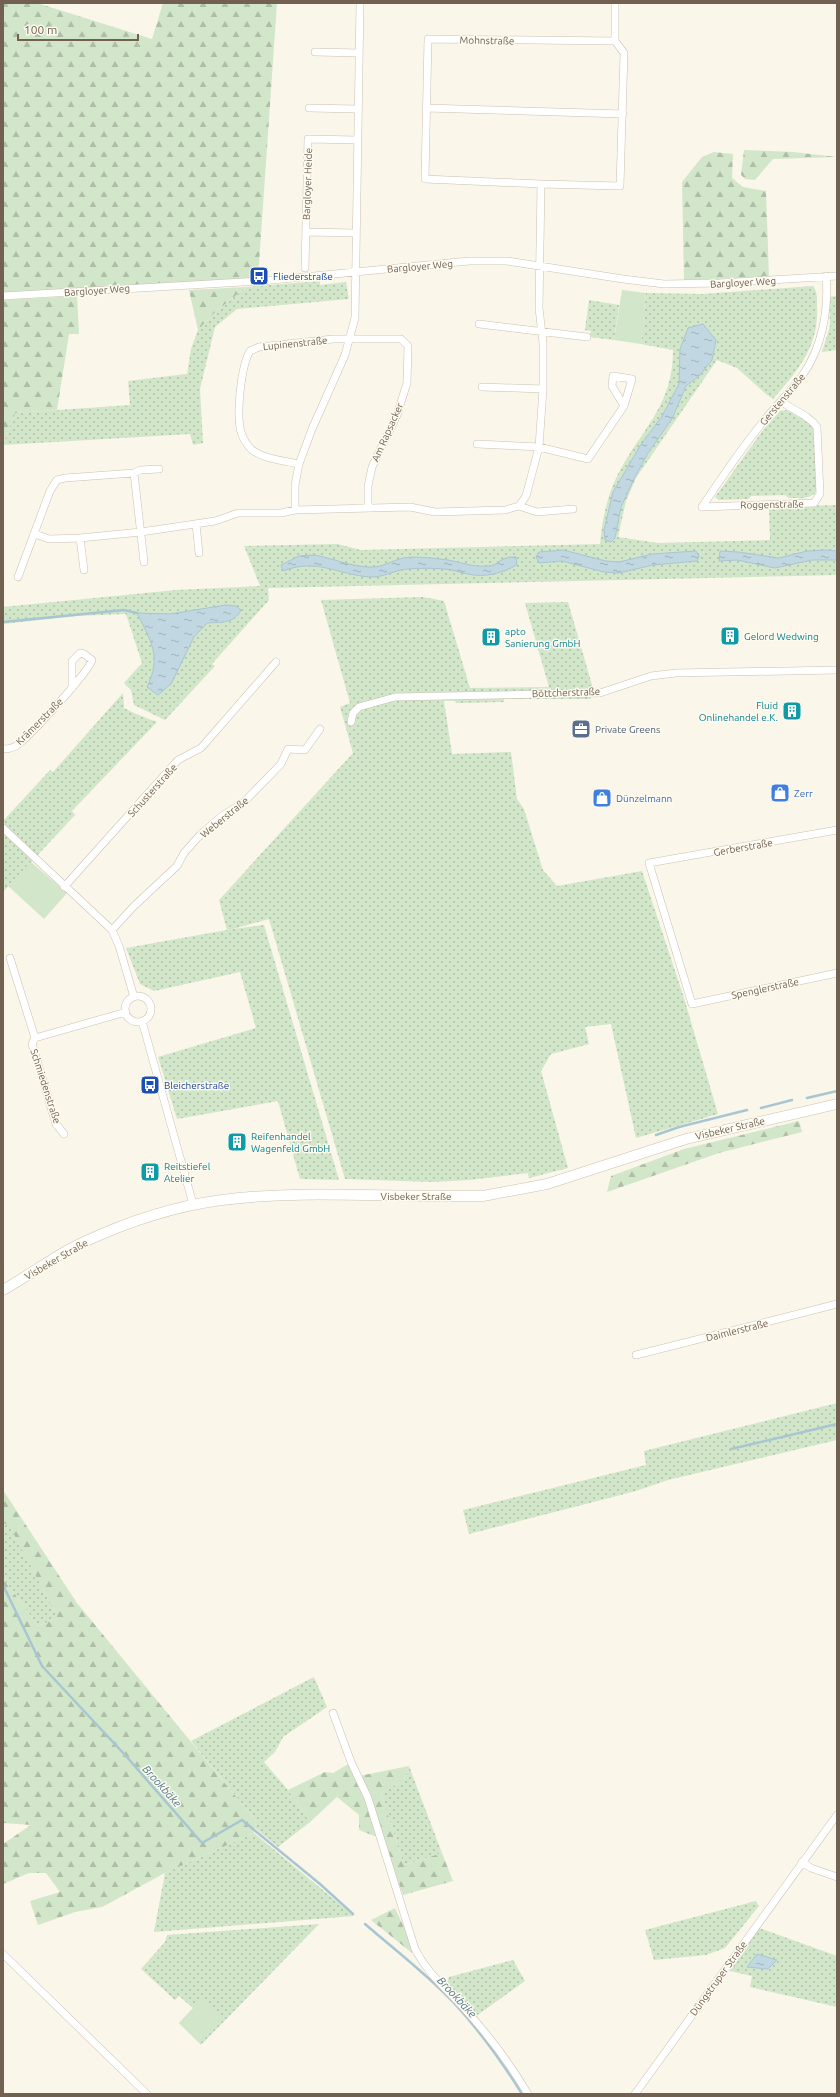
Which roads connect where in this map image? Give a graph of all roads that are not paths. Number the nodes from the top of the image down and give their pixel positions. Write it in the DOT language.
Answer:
graph roads {
  1 [pos="360,3"];
  2 [pos="615,5"];
  3 [pos="615,41"];
  4 [pos="315,52"];
  5 [pos="359,53"];
  6 [pos="309,108"];
  7 [pos="426,108"];
  8 [pos="358,109"];
  9 [pos="623,114"];
  10 [pos="357,140"];
  11 [pos="541,184"];
  12 [pos="306,232"];
  13 [pos="355,233"];
  14 [pos="541,266"];
  15 [pos="305,268"];
  16 [pos="354,272"];
  17 [pos="826,276"];
  18 [pos="837,276"];
  19 [pos="3,296"];
  20 [pos="479,324"];
  21 [pos="541,332"];
  22 [pos="587,337"];
  23 [pos="350,340"];
  24 [pos="482,387"];
  25 [pos="543,389"];
  26 [pos="780,401"];
  27 [pos="624,406"];
  28 [pos="477,444"];
  29 [pos="539,447"];
  30 [pos="299,464"];
  31 [pos="159,469"];
  32 [pos="134,473"];
  33 [pos="520,506"];
  34 [pos="702,507"];
  35 [pos="368,508"];
  36 [pos="573,509"];
  37 [pos="295,510"];
  38 [pos="196,524"];
  39 [pos="141,532"];
  40 [pos="35,534"];
  41 [pos="80,538"];
  42 [pos="199,553"];
  43 [pos="144,562"];
  44 [pos="84,570"];
  45 [pos="18,577"];
  46 [pos="276,662"];
  47 [pos="837,670"];
  48 [pos="72,688"];
  49 [pos="351,722"];
  50 [pos="320,729"];
  51 [pos="3,749"];
  52 [pos="3,828"];
  53 [pos="837,830"];
  54 [pos="64,887"];
  55 [pos="112,930"];
  56 [pos="10,958"];
  57 [pos="837,973"];
  58 [pos="134,996"];
  59 [pos="692,1004"];
  60 [pos="126,1012"];
  61 [pos="142,1021"];
  62 [pos="35,1038"];
  63 [pos="837,1104"];
  64 [pos="64,1134"];
  65 [pos="194,1204"];
  66 [pos="3,1290"];
  67 [pos="837,1304"];
  68 [pos="636,1355"];
  69 [pos="333,1713"];
  70 [pos="837,1815"];
  71 [pos="802,1862"];
  72 [pos="837,1877"];
  73 [pos="3,1954"];
  74 [pos="147,2094"];
  75 [pos="528,2094"];
  76 [pos="635,2094"];
  1 -- 5 [label="street"];
  2 -- 3 [label="street, Mohnstraße"];
  3 -- 7 [label="street, Mohnstraße"];
  3 -- 9 [label="street, Mohnstraße"];
  4 -- 5 [label="street"];
  5 -- 8 [label="street"];
  6 -- 8 [label="street"];
  7 -- 9 [label="street"];
  7 -- 11 [label="street, Mohnstraße"];
  8 -- 10 [label="street"];
  9 -- 11 [label="street, Mohnstraße"];
  10 -- 12 [label="street, Bargloyer Heide"];
  10 -- 13 [label="street"];
  11 -- 14 [label="street"];
  12 -- 13 [label="street, Bargloyer Heide"];
  12 -- 15 [label="street, Bargloyer Heide"];
  13 -- 16 [label="street"];
  14 -- 16 [label="street, Bargloyer Weg"];
  14 -- 17 [label="street, Bargloyer Weg"];
  14 -- 21 [label="street"];
  16 -- 19 [label="street, Bargloyer Weg"];
  16 -- 23 [label="street"];
  17 -- 18 [label="street, Bargloyer Weg"];
  17 -- 26 [label="street, Gerstenstraße"];
  20 -- 21 [label="street"];
  21 -- 22 [label="street"];
  21 -- 25 [label="street"];
  23 -- 30 [label="street"];
  23 -- 30 [label="street, Lupinenstraße"];
  23 -- 35 [label="street, Am Rapsacker"];
  24 -- 25 [label="street"];
  25 -- 29 [label="street"];
  26 -- 34 [label="street, Gerstenstraße"];
  26 -- 34 [label="street, Roggenstraße"];
  27 -- 29 [label="street"];
  28 -- 29 [label="street"];
  29 -- 33 [label="street"];
  30 -- 37 [label="street"];
  31 -- 32 [label="street"];
  32 -- 39 [label="street"];
  32 -- 40 [label="street"];
  33 -- 35 [label="street"];
  33 -- 36 [label="street"];
  35 -- 37 [label="street"];
  37 -- 38 [label="street"];
  38 -- 39 [label="street"];
  38 -- 42 [label="street"];
  39 -- 41 [label="street"];
  39 -- 43 [label="street"];
  40 -- 41 [label="street"];
  40 -- 45 [label="street"];
  41 -- 44 [label="street"];
  46 -- 54 [label="street, Schusterstraße"];
  47 -- 49 [label="street, Böttcherstraße"];
  48 -- 48 [label="street, Krämerstraße"];
  48 -- 51 [label="street, Krämerstraße"];
  50 -- 55 [label="street, Weberstraße"];
  52 -- 54 [label="street"];
  53 -- 59 [label="street, Gerberstraße"];
  54 -- 55 [label="street"];
  55 -- 58 [label="street"];
  56 -- 62 [label="street, Schmiedenstraße"];
  57 -- 59 [label="street, Spenglerstraße"];
  58 -- 60 [label="street"];
  58 -- 61 [label="street"];
  60 -- 61 [label="street"];
  60 -- 62 [label="street, Schmiedenstraße"];
  61 -- 65 [label="street"];
  62 -- 64 [label="street, Schmiedenstraße"];
  63 -- 65 [label="main road, Visbeker Straße"];
  65 -- 66 [label="main road, Visbeker Straße"];
  67 -- 68 [label="street, Daimlerstraße"];
  69 -- 75 [label="street"];
  70 -- 71 [label="street, Düngstruper Straße"];
  71 -- 72 [label="street"];
  71 -- 76 [label="street, Düngstruper Straße"];
  73 -- 74 [label="street"];
}
